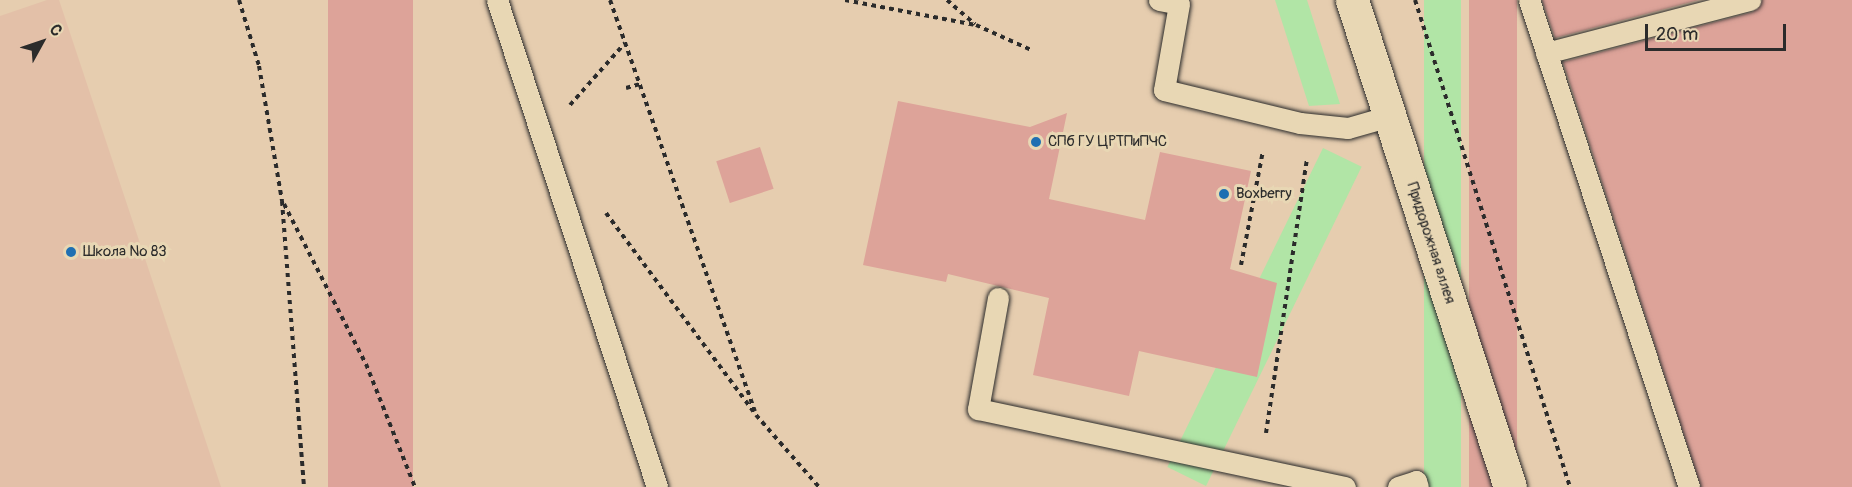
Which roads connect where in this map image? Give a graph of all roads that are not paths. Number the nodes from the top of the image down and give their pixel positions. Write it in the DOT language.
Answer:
graph roads {
  1 [pos="497,0"];
  2 [pos="1159,0"];
  3 [pos="1352,0"];
  4 [pos="1528,0"];
  5 [pos="1750,0"];
  6 [pos="1546,53"];
  7 [pos="1390,116"];
  8 [pos="998,298"];
  9 [pos="657,487"];
  10 [pos="1346,487"];
  11 [pos="1398,487"];
  12 [pos="1418,487"];
  13 [pos="1510,487"];
  14 [pos="1689,487"];
  1 -- 9 [label="lane"];
  2 -- 7 [label="lane"];
  3 -- 7 [label="street, Придорожная аллея"];
  4 -- 6 [label="lane"];
  5 -- 6 [label="lane"];
  6 -- 14 [label="lane"];
  7 -- 13 [label="street, Придорожная аллея"];
  8 -- 10 [label="lane"];
  11 -- 12 [label="lane"];
}
